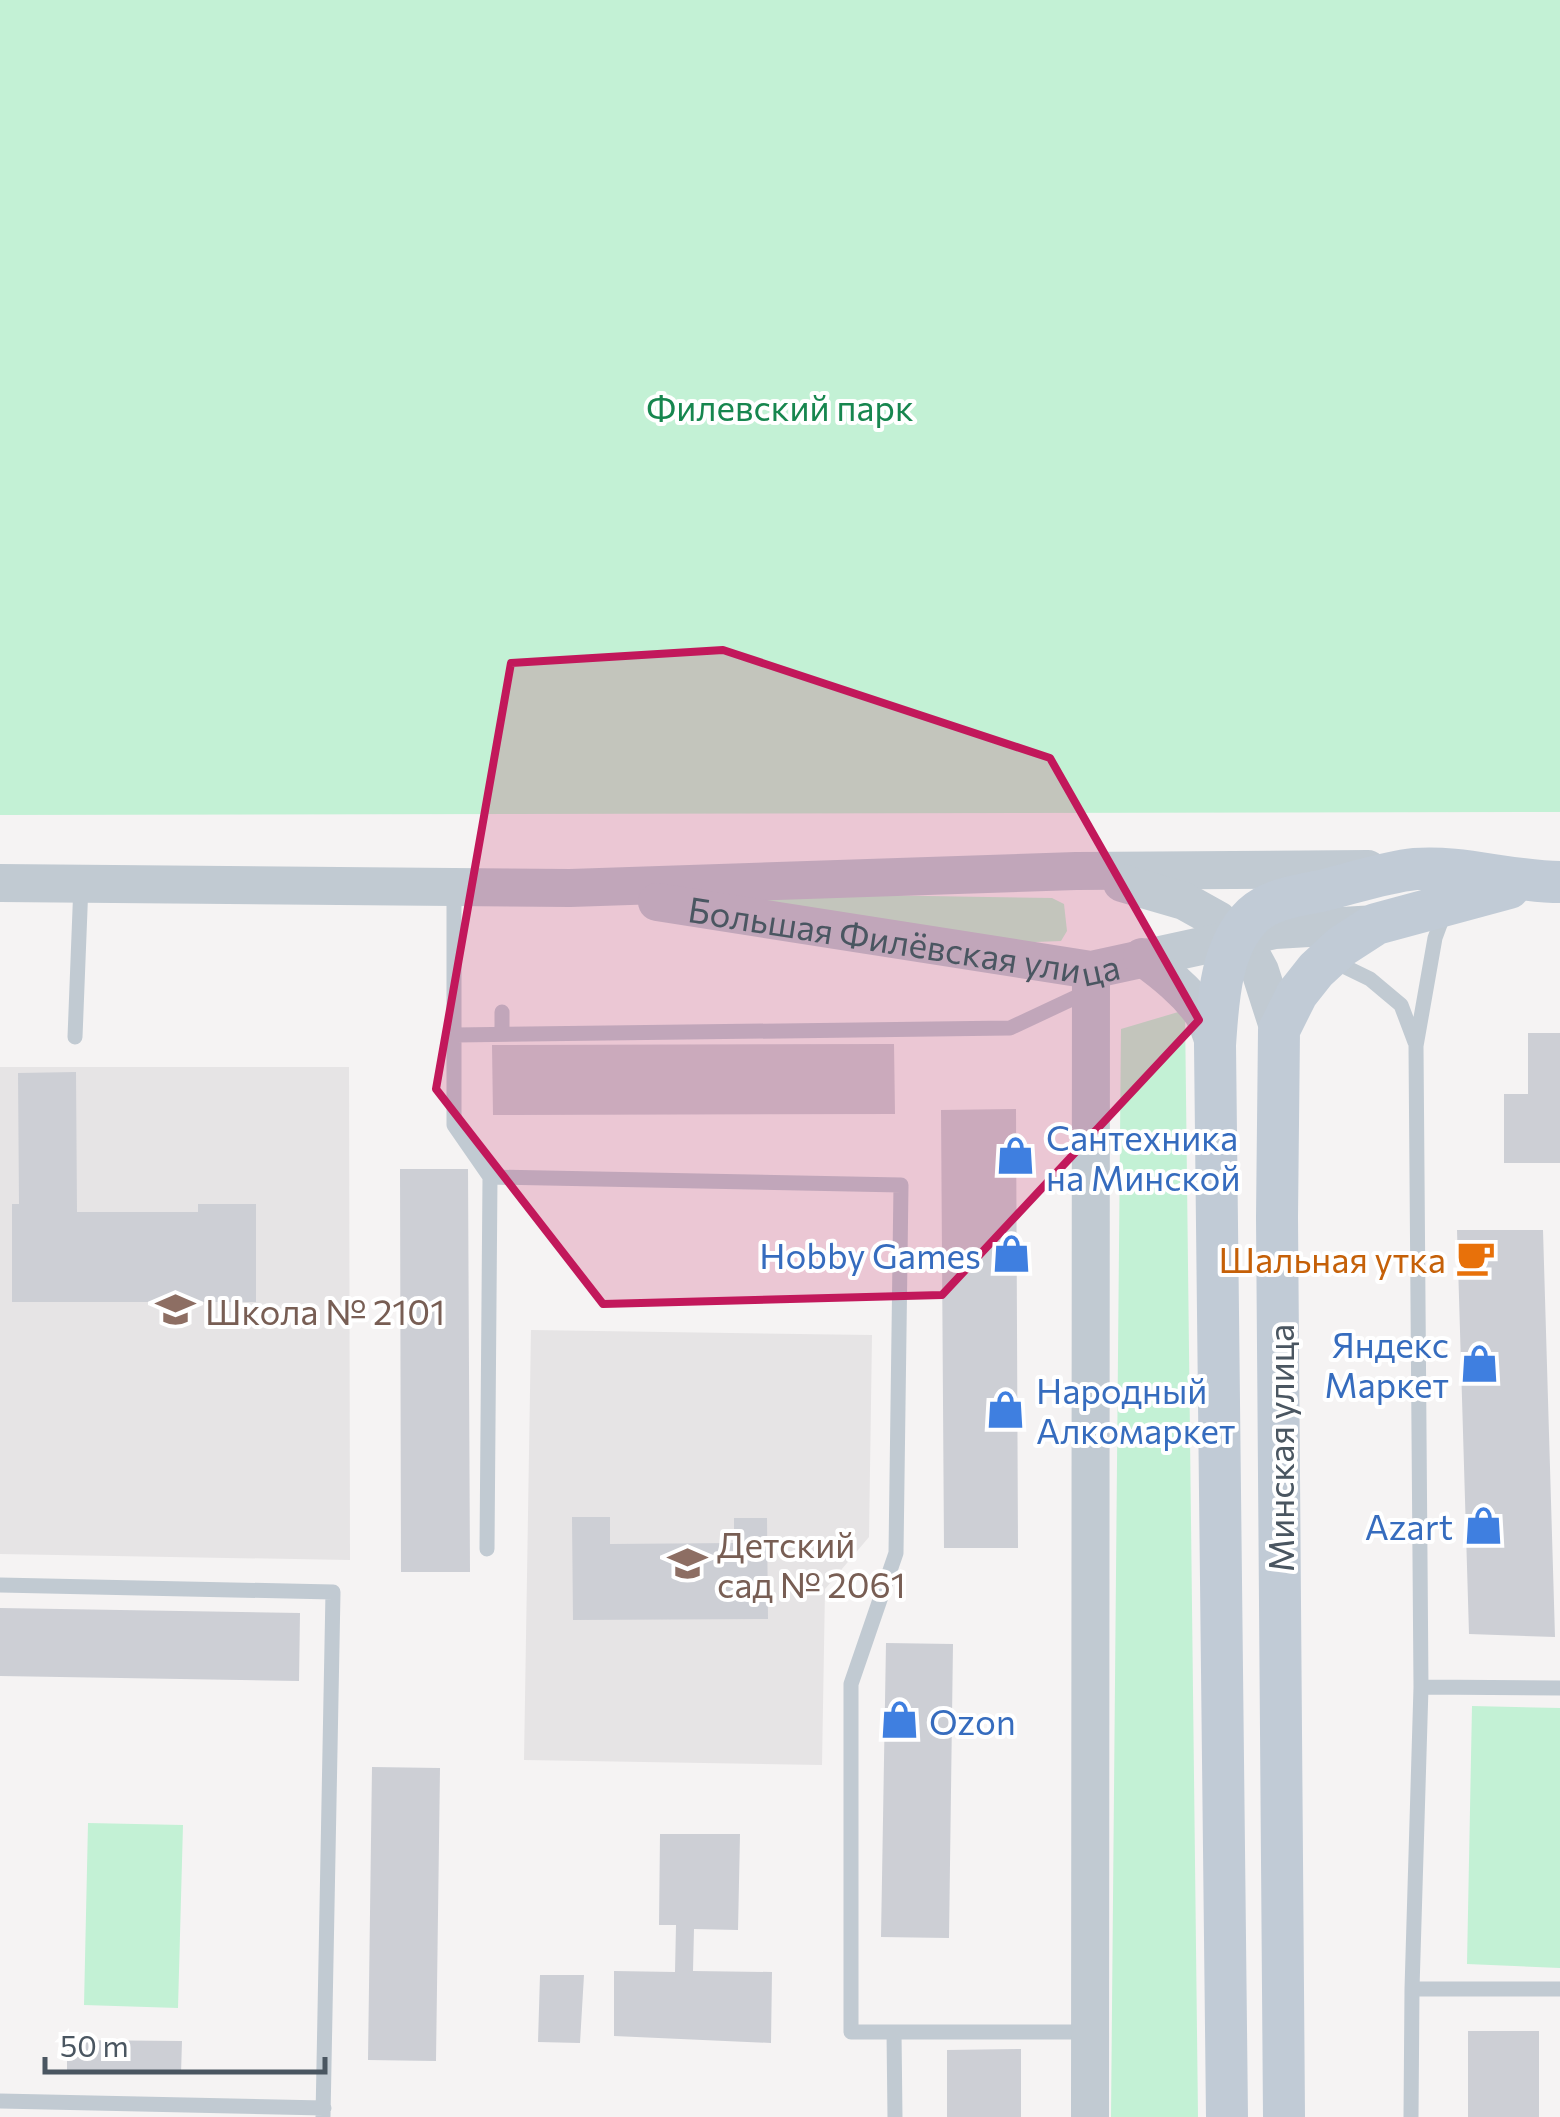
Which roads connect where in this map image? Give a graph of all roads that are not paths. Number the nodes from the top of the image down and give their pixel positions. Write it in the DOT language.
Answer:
graph roads {
  1 [pos="1415,869"];
  2 [pos="1076,871"];
  3 [pos="1547,882"];
  4 [pos="0,883"];
  5 [pos="81,884"];
  6 [pos="454,887"];
  7 [pos="570,888"];
  8 [pos="1448,903"];
  9 [pos="1376,924"];
  10 [pos="1236,938"];
  11 [pos="1142,957"];
  12 [pos="1328,959"];
  13 [pos="1091,980"];
  14 [pos="502,1012"];
  15 [pos="1278,1030"];
  16 [pos="456,1034"];
  17 [pos="502,1034"];
  18 [pos="75,1037"];
  19 [pos="1215,1044"];
  20 [pos="1416,1046"];
  21 [pos="490,1177"];
  22 [pos="487,1550"];
  23 [pos="0,1585"];
  24 [pos="1421,1688"];
  25 [pos="1560,1688"];
  26 [pos="1412,1989"];
  27 [pos="1560,1989"];
  28 [pos="894,2032"];
  29 [pos="1090,2032"];
  30 [pos="0,2101"];
  31 [pos="324,2112"];
  32 [pos="895,2117"];
  33 [pos="1090,2117"];
  34 [pos="1227,2117"];
  35 [pos="1284,2117"];
  36 [pos="1412,2117"];
  1 -- 2 [label="street, Большая Филёвская улица"];
  1 -- 3 [label="main road, Большая Филёвская улица"];
  1 -- 10 [label="main road, Минская улица"];
  2 -- 7 [label="street, Большая Филёвская улица"];
  2 -- 10 [label="street, Большая Филёвская улица"];
  3 -- 8 [label="main road"];
  4 -- 5 [label="street, Большая Филёвская улица"];
  5 -- 6 [label="street, Большая Филёвская улица"];
  5 -- 18 [label="lane"];
  6 -- 7 [label="street, Большая Филёвская улица"];
  6 -- 16 [label="lane"];
  7 -- 13 [label="street, Большая Филёвская улица"];
  8 -- 9 [label="main road"];
  8 -- 20 [label="lane"];
  9 -- 10 [label="street, Большая Филёвская улица"];
  9 -- 12 [label="main road"];
  10 -- 11 [label="street, Большая Филёвская улица"];
  10 -- 15 [label="street, Большая Филёвская улица"];
  10 -- 19 [label="main road, Минская улица"];
  11 -- 13 [label="street, Большая Филёвская улица"];
  11 -- 19 [label="street"];
  12 -- 15 [label="main road"];
  12 -- 20 [label="lane"];
  13 -- 17 [label="lane"];
  13 -- 29 [label="street"];
  14 -- 17 [label="lane"];
  15 -- 35 [label="main road, Минская улица"];
  16 -- 17 [label="lane"];
  16 -- 21 [label="lane"];
  19 -- 34 [label="main road, Минская улица"];
  20 -- 24 [label="lane"];
  21 -- 22 [label="lane"];
  21 -- 28 [label="lane"];
  23 -- 31 [label="lane"];
  24 -- 25 [label="lane"];
  24 -- 26 [label="lane"];
  26 -- 27 [label="lane"];
  26 -- 36 [label="lane"];
  28 -- 29 [label="lane"];
  28 -- 32 [label="lane"];
  29 -- 33 [label="street"];
  30 -- 31 [label="lane"];
}
